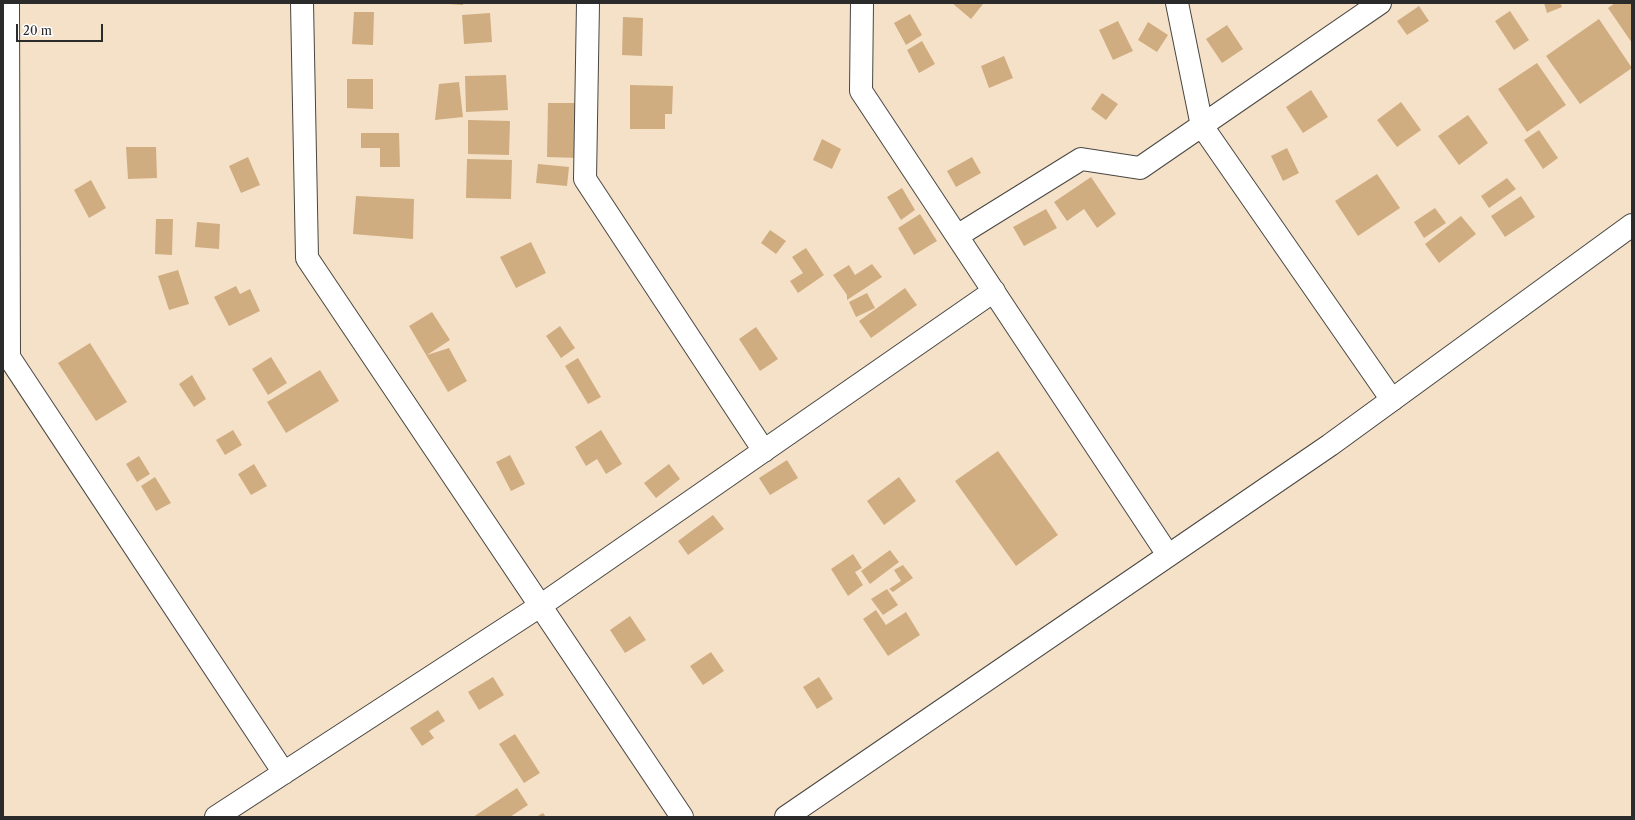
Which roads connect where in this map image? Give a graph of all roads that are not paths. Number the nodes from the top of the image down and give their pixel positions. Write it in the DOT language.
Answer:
graph roads {
  1 [pos="8,3"];
  2 [pos="302,3"];
  3 [pos="588,3"];
  4 [pos="862,3"];
  5 [pos="1177,3"];
  6 [pos="1380,3"];
  7 [pos="6,121"];
  8 [pos="1202,126"];
  9 [pos="1632,225"];
  10 [pos="957,236"];
  11 [pos="994,292"];
  12 [pos="1392,400"];
  13 [pos="764,450"];
  14 [pos="1168,555"];
  15 [pos="540,606"];
  16 [pos="284,773"];
  17 [pos="216,817"];
  18 [pos="682,817"];
  19 [pos="786,817"];
  1 -- 7 [label="street"];
  2 -- 15 [label="street"];
  3 -- 13 [label="street"];
  4 -- 10 [label="street"];
  5 -- 8 [label="street"];
  6 -- 8 [label="street"];
  7 -- 16 [label="street"];
  8 -- 10 [label="street"];
  8 -- 12 [label="street"];
  9 -- 12 [label="street"];
  10 -- 11 [label="street"];
  11 -- 13 [label="street"];
  11 -- 14 [label="street"];
  12 -- 14 [label="street"];
  13 -- 15 [label="street"];
  14 -- 19 [label="street"];
  15 -- 16 [label="street"];
  15 -- 18 [label="street"];
  16 -- 17 [label="street"];
}
